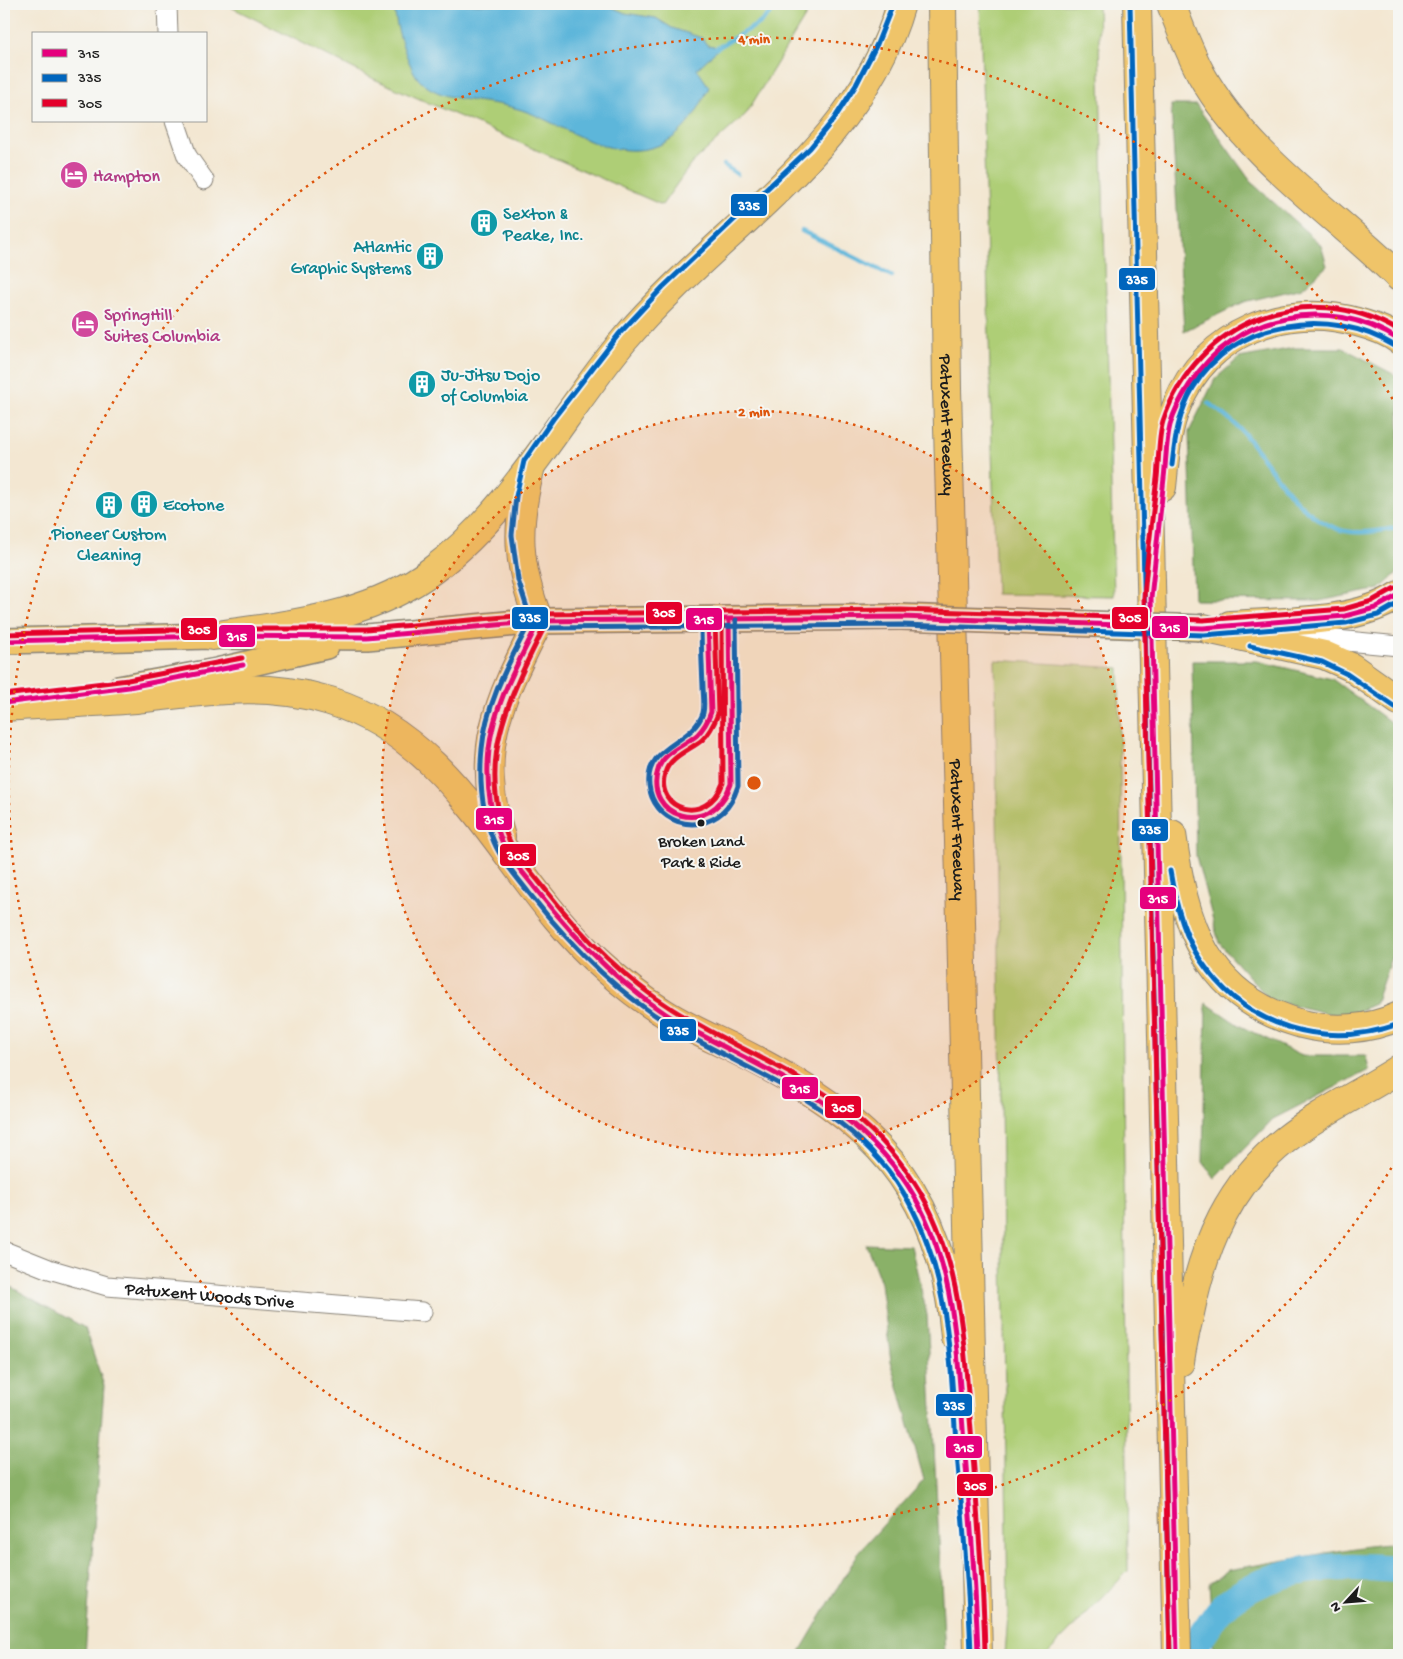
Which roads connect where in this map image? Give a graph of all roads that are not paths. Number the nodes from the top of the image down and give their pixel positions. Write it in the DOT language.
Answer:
graph roads {
  1 [pos="167,4"];
  2 [pos="901,4"];
  3 [pos="942,4"];
  4 [pos="1137,4"];
  5 [pos="1172,4"];
  6 [pos="168,32"];
  7 [pos="174,122"];
  8 [pos="204,180"];
  9 [pos="1399,277"];
  10 [pos="1399,340"];
  11 [pos="531,465"];
  12 [pos="1399,595"];
  13 [pos="1150,598"];
  14 [pos="539,621"];
  15 [pos="1203,628"];
  16 [pos="212,636"];
  17 [pos="367,637"];
  18 [pos="4,641"];
  19 [pos="1399,646"];
  20 [pos="1399,700"];
  21 [pos="1154,702"];
  22 [pos="4,705"];
  23 [pos="504,848"];
  24 [pos="1399,1016"];
  25 [pos="1399,1070"];
  26 [pos="4,1251"];
  27 [pos="422,1312"];
  28 [pos="1171,1463"];
  29 [pos="977,1592"];
  30 [pos="978,1655"];
  31 [pos="1177,1655"];
  1 -- 6 [label="street"];
  2 -- 11 [label="highway"];
  3 -- 29 [label="highway, Patuxent Freeway"];
  4 -- 13 [label="highway"];
  5 -- 9 [label="highway"];
  7 -- 8 [label="street"];
  10 -- 13 [label="highway"];
  11 -- 14 [label="highway"];
  11 -- 16 [label="highway"];
  12 -- 15 [label="highway"];
  13 -- 21 [label="highway"];
  14 -- 15 [label="main road, bridge"];
  14 -- 17 [label="main road"];
  14 -- 23 [label="highway"];
  15 -- 19 [label="street"];
  15 -- 20 [label="highway"];
  16 -- 17 [label="main road"];
  16 -- 18 [label="main road"];
  17 -- 22 [label="main road"];
  21 -- 24 [label="highway"];
  21 -- 28 [label="highway"];
  22 -- 23 [label="highway"];
  23 -- 29 [label="highway"];
  25 -- 28 [label="highway"];
  26 -- 27 [label="street, Patuxent Woods Drive"];
  28 -- 31 [label="highway"];
  29 -- 30 [label="highway, Patuxent Freeway"];
}
